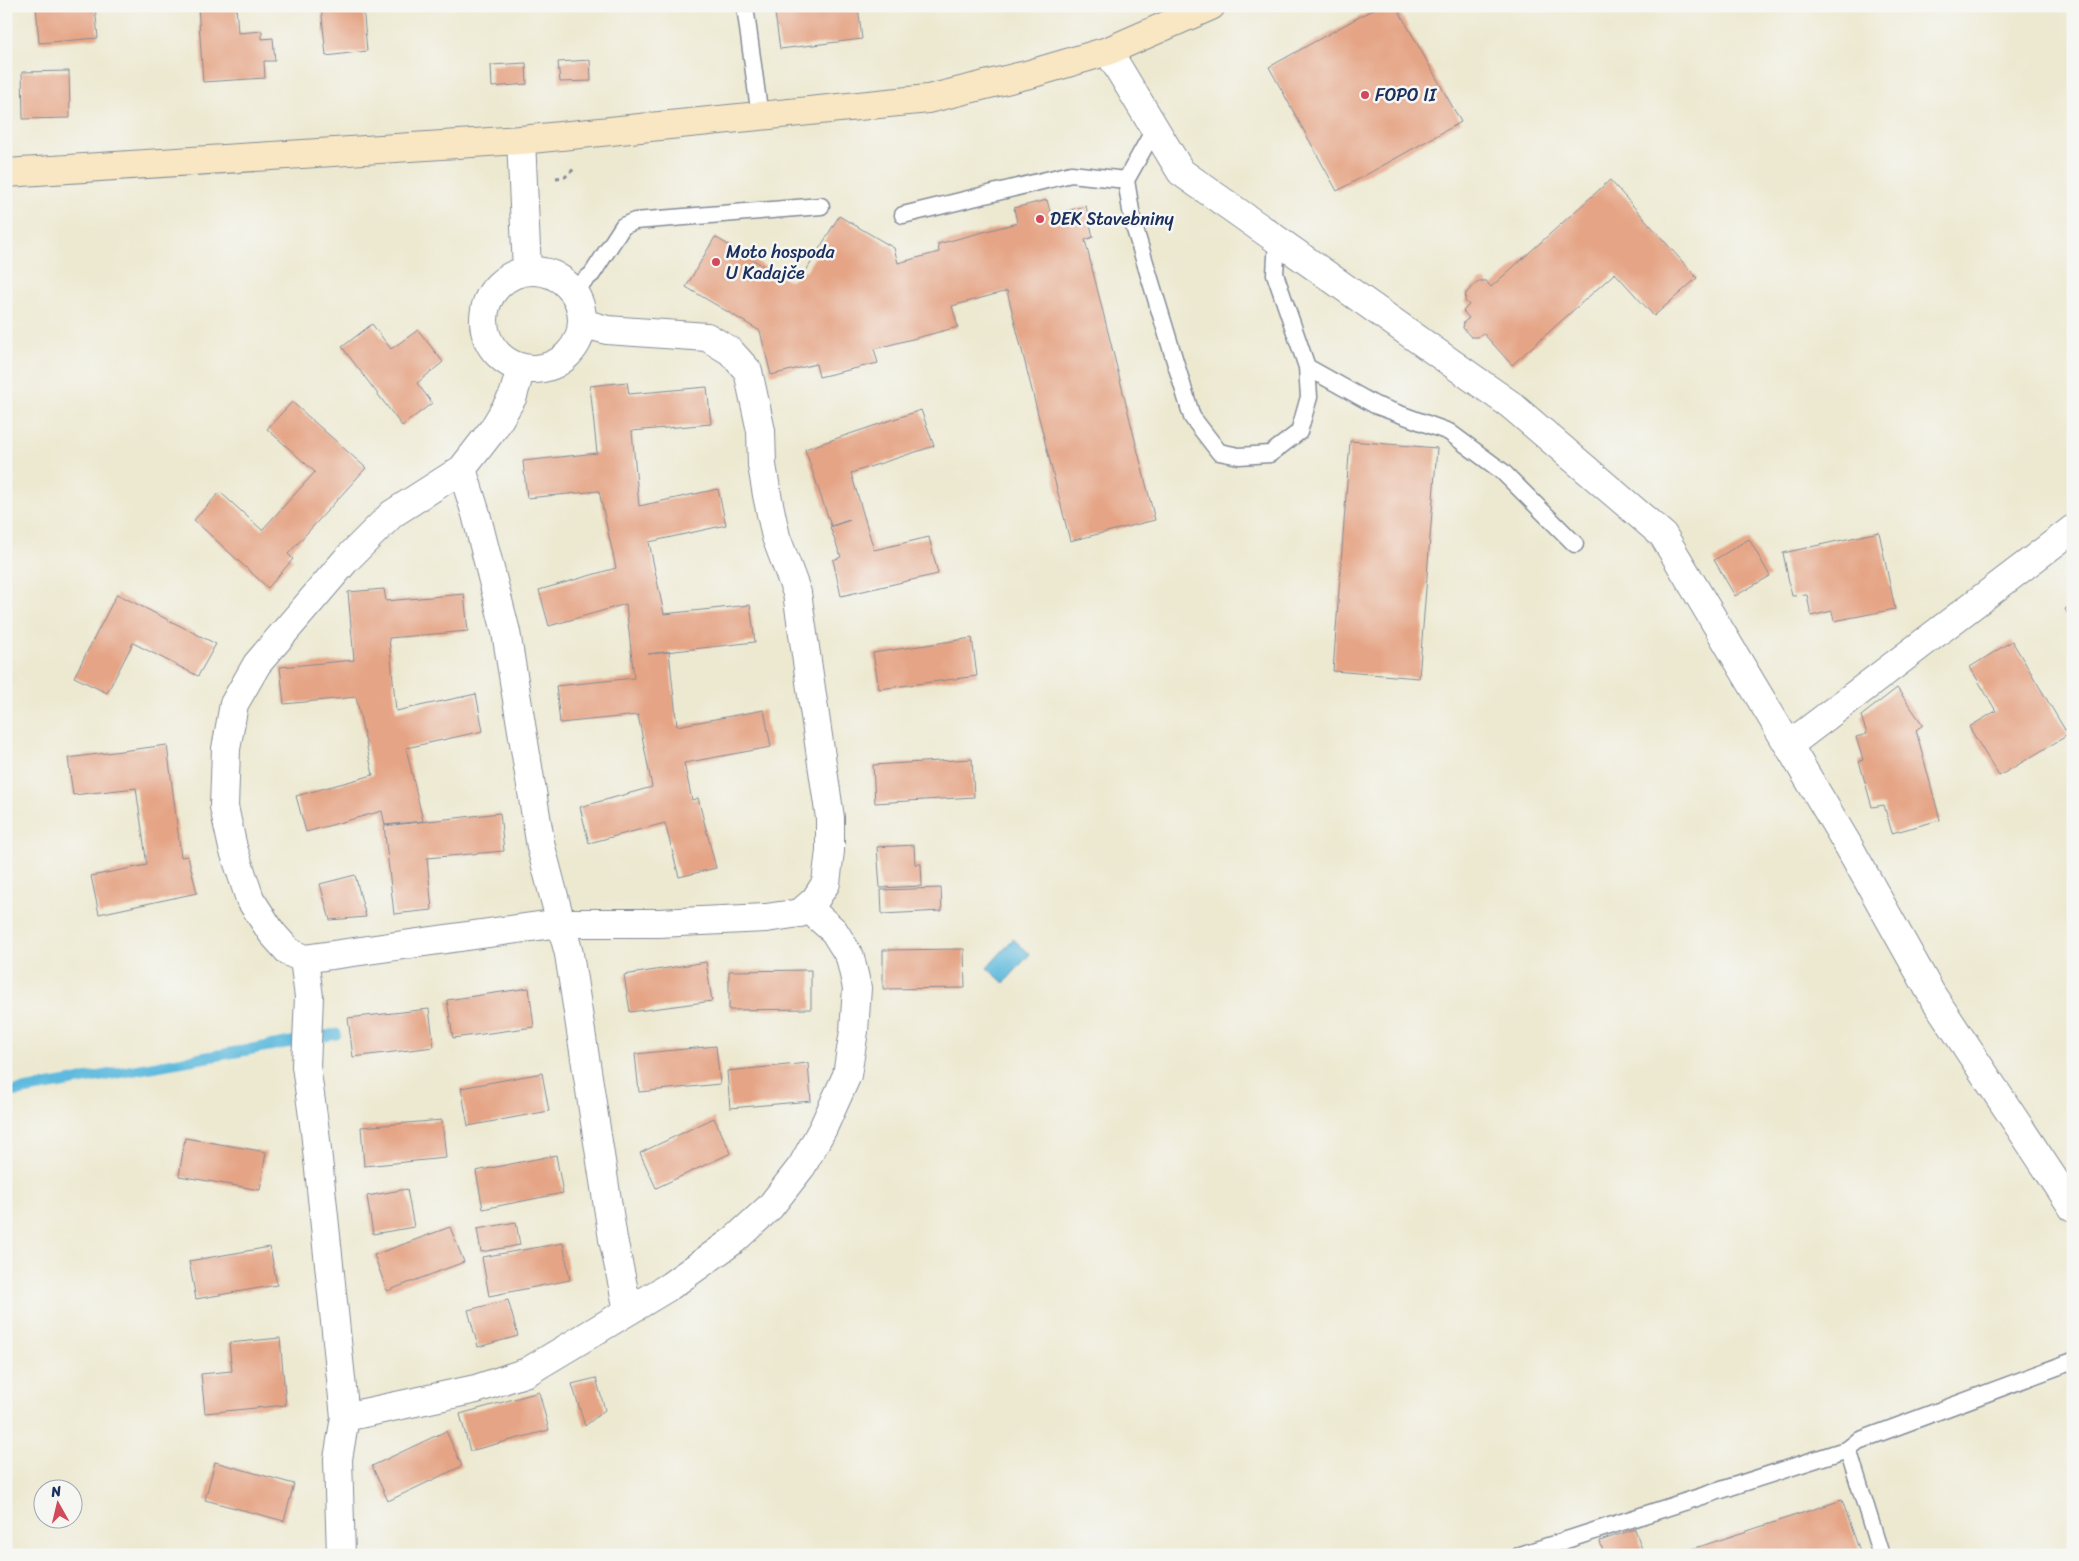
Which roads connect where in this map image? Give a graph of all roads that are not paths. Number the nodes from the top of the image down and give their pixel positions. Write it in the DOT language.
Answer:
graph roads {
  1 [pos="745,6"];
  2 [pos="1211,6"];
  3 [pos="1108,51"];
  4 [pos="760,117"];
  5 [pos="1155,128"];
  6 [pos="521,140"];
  7 [pos="6,173"];
  8 [pos="1126,180"];
  9 [pos="821,206"];
  10 [pos="903,215"];
  11 [pos="1277,240"];
  12 [pos="527,270"];
  13 [pos="573,290"];
  14 [pos="582,323"];
  15 [pos="1307,367"];
  16 [pos="521,368"];
  17 [pos="462,469"];
  18 [pos="2073,529"];
  19 [pos="1575,544"];
  20 [pos="1789,745"];
  21 [pos="807,907"];
  22 [pos="560,923"];
  23 [pos="304,958"];
  24 [pos="2073,1208"];
  25 [pos="628,1310"];
  26 [pos="2073,1361"];
  27 [pos="345,1417"];
  28 [pos="1848,1449"];
  29 [pos="341,1555"];
  30 [pos="1520,1555"];
  31 [pos="1881,1555"];
  1 -- 4 [label="lane"];
  2 -- 3 [label="main road"];
  3 -- 4 [label="main road"];
  3 -- 5 [label="street"];
  4 -- 6 [label="main road"];
  5 -- 8 [label="lane"];
  5 -- 11 [label="street"];
  6 -- 7 [label="main road"];
  6 -- 12 [label="street"];
  8 -- 10 [label="lane"];
  8 -- 15 [label="lane"];
  9 -- 13 [label="lane"];
  11 -- 15 [label="lane"];
  11 -- 20 [label="street"];
  12 -- 13 [label="street"];
  12 -- 16 [label="street"];
  13 -- 14 [label="street"];
  14 -- 16 [label="street"];
  14 -- 21 [label="street"];
  15 -- 19 [label="lane"];
  16 -- 17 [label="street"];
  17 -- 22 [label="street"];
  17 -- 23 [label="street"];
  18 -- 20 [label="street"];
  20 -- 24 [label="street"];
  21 -- 22 [label="street"];
  21 -- 25 [label="street"];
  22 -- 23 [label="street"];
  22 -- 25 [label="street"];
  23 -- 27 [label="street"];
  25 -- 27 [label="street"];
  26 -- 28 [label="lane"];
  27 -- 29 [label="street"];
  28 -- 30 [label="lane"];
  28 -- 31 [label="lane"];
}
